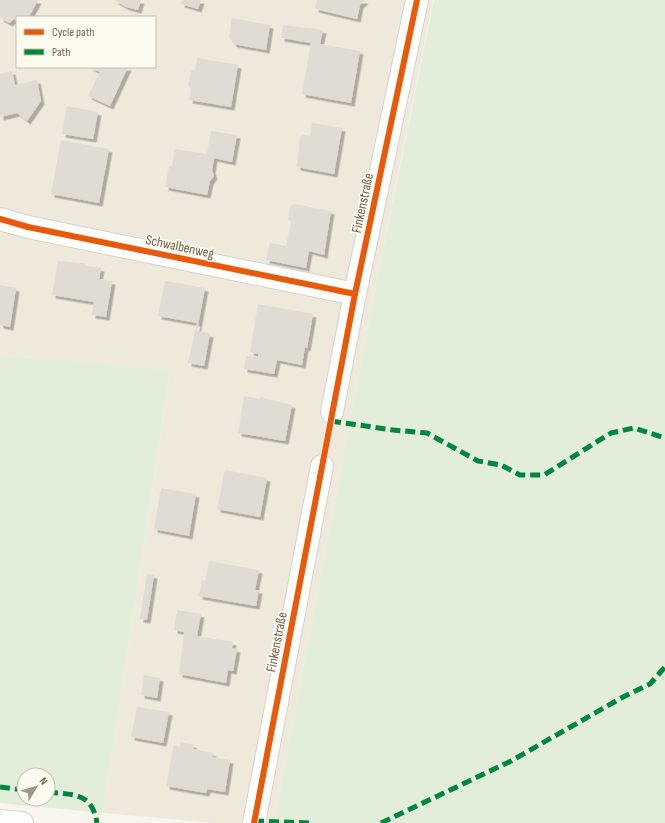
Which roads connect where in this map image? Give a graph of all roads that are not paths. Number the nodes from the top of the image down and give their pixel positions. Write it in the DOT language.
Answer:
graph roads {
  1 [pos="417,0"];
  2 [pos="0,219"];
  3 [pos="355,294"];
  4 [pos="332,412"];
  5 [pos="322,466"];
  6 [pos="0,821"];
  7 [pos="22,823"];
  8 [pos="254,823"];
  1 -- 3 [label="street, Finkenstraße"];
  2 -- 3 [label="street, Schwalbenweg"];
  3 -- 4 [label="street, Finkenstraße"];
  5 -- 8 [label="street, Finkenstraße"];
  6 -- 7 [label="street"];
}
